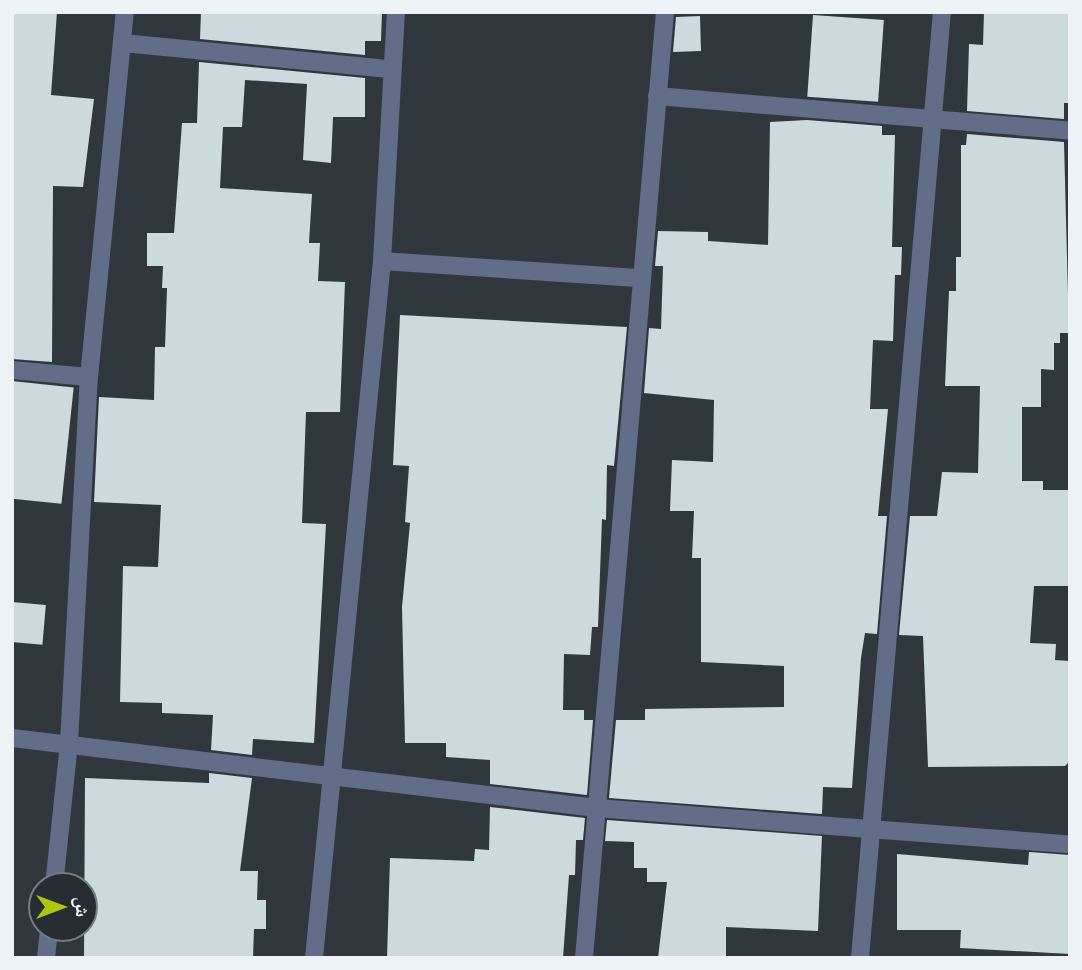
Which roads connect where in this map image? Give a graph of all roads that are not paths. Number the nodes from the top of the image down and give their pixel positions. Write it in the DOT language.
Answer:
graph roads {
  1 [pos="125,12"];
  2 [pos="396,12"];
  3 [pos="665,12"];
  4 [pos="942,12"];
  5 [pos="123,43"];
  6 [pos="390,69"];
  7 [pos="657,96"];
  8 [pos="931,117"];
  9 [pos="1070,131"];
  10 [pos="382,261"];
  11 [pos="641,278"];
  12 [pos="12,370"];
  13 [pos="89,377"];
  14 [pos="12,738"];
  15 [pos="69,743"];
  16 [pos="334,775"];
  17 [pos="597,808"];
  18 [pos="870,832"];
  19 [pos="1070,845"];
  20 [pos="55,872"];
  21 [pos="314,958"];
  22 [pos="584,958"];
  23 [pos="860,958"];
  1 -- 5 [label="street"];
  2 -- 6 [label="street"];
  3 -- 7 [label="street"];
  4 -- 8 [label="street"];
  5 -- 6 [label="street"];
  5 -- 13 [label="street"];
  6 -- 10 [label="street"];
  7 -- 8 [label="street"];
  7 -- 11 [label="street"];
  8 -- 9 [label="street"];
  8 -- 18 [label="street"];
  10 -- 11 [label="street"];
  10 -- 16 [label="street"];
  11 -- 17 [label="street"];
  12 -- 13 [label="street"];
  13 -- 15 [label="street"];
  14 -- 15 [label="street"];
  15 -- 16 [label="street"];
  15 -- 20 [label="street"];
  16 -- 17 [label="street"];
  16 -- 21 [label="street"];
  17 -- 18 [label="street"];
  17 -- 22 [label="street"];
  18 -- 19 [label="street"];
  18 -- 23 [label="street"];
}
